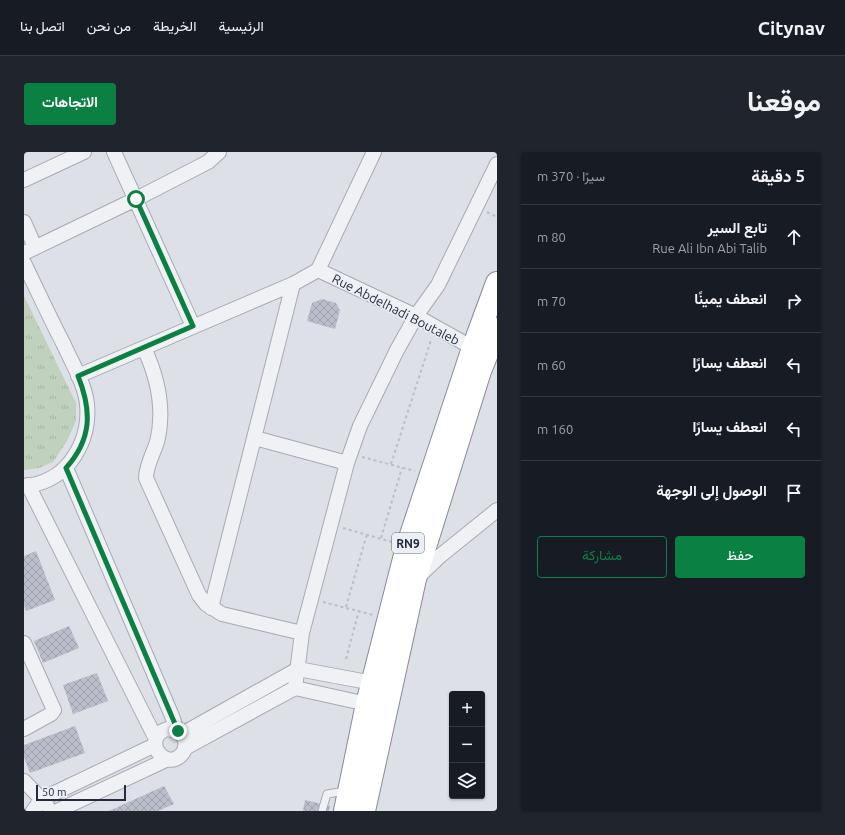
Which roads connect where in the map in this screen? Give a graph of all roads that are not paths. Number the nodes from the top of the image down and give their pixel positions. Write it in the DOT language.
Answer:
graph roads {
  1 [pos="84,152"];
  2 [pos="114,152"];
  3 [pos="219,152"];
  4 [pos="374,152"];
  5 [pos="497,164"];
  6 [pos="24,180"];
  7 [pos="136,199"];
  8 [pos="24,222"];
  9 [pos="29,250"];
  10 [pos="24,263"];
  11 [pos="318,270"];
  12 [pos="497,283"];
  13 [pos="293,284"];
  14 [pos="416,316"];
  15 [pos="193,326"];
  16 [pos="497,329"];
  17 [pos="144,348"];
  18 [pos="473,348"];
  19 [pos="78,376"];
  20 [pos="255,438"];
  21 [pos="349,458"];
  22 [pos="66,468"];
  23 [pos="26,485"];
  24 [pos="497,510"];
  25 [pos="415,579"];
  26 [pos="211,608"];
  27 [pos="302,633"];
  28 [pos="24,643"];
  29 [pos="298,669"];
  30 [pos="373,683"];
  31 [pos="295,688"];
  32 [pos="367,704"];
  33 [pos="24,729"];
  34 [pos="182,738"];
  35 [pos="156,742"];
  36 [pos="168,759"];
  37 [pos="24,781"];
  38 [pos="349,790"];
  39 [pos="42,800"];
  40 [pos="33,811"];
  41 [pos="53,811"];
  42 [pos="57,811"];
  43 [pos="322,811"];
  44 [pos="345,811"];
  45 [pos="364,811"];
  1 -- 6 [label="street"];
  2 -- 7 [label="street"];
  3 -- 7 [label="street"];
  4 -- 11 [label="street"];
  5 -- 14 [label="street"];
  7 -- 9 [label="street"];
  7 -- 15 [label="street"];
  8 -- 9 [label="street"];
  10 -- 19 [label="street"];
  11 -- 13 [label="street"];
  11 -- 14 [label="street, Rue Abdelhadi Boutaleb"];
  12 -- 18 [label="highway, RN9"];
  13 -- 15 [label="street"];
  13 -- 20 [label="street"];
  14 -- 18 [label="street, Rue Abdelhadi Boutaleb"];
  14 -- 21 [label="street"];
  15 -- 17 [label="street"];
  16 -- 25 [label="highway, RN9"];
  17 -- 19 [label="street"];
  17 -- 26 [label="street"];
  18 -- 30 [label="highway, RN9"];
  19 -- 22 [label="street"];
  20 -- 21 [label="street"];
  20 -- 26 [label="street"];
  21 -- 27 [label="street"];
  22 -- 23 [label="street"];
  22 -- 34 [label="street"];
  23 -- 35 [label="street"];
  24 -- 25 [label="street"];
  25 -- 45 [label="highway, RN9"];
  26 -- 27 [label="street"];
  27 -- 29 [label="street"];
  28 -- 33 [label="street"];
  29 -- 30 [label="street"];
  29 -- 31 [label="street"];
  29 -- 34 [label="street"];
  30 -- 32 [label="highway, RN9"];
  31 -- 32 [label="street"];
  31 -- 34 [label="street"];
  32 -- 38 [label="highway, RN9"];
  34 -- 35 [label="street"];
  34 -- 36 [label="street"];
  35 -- 36 [label="street"];
  35 -- 39 [label="street"];
  36 -- 42 [label="street"];
  37 -- 39 [label="street"];
  38 -- 43 [label="lane"];
  38 -- 44 [label="highway, RN9"];
  39 -- 40 [label="street"];
  39 -- 41 [label="street"];
}
